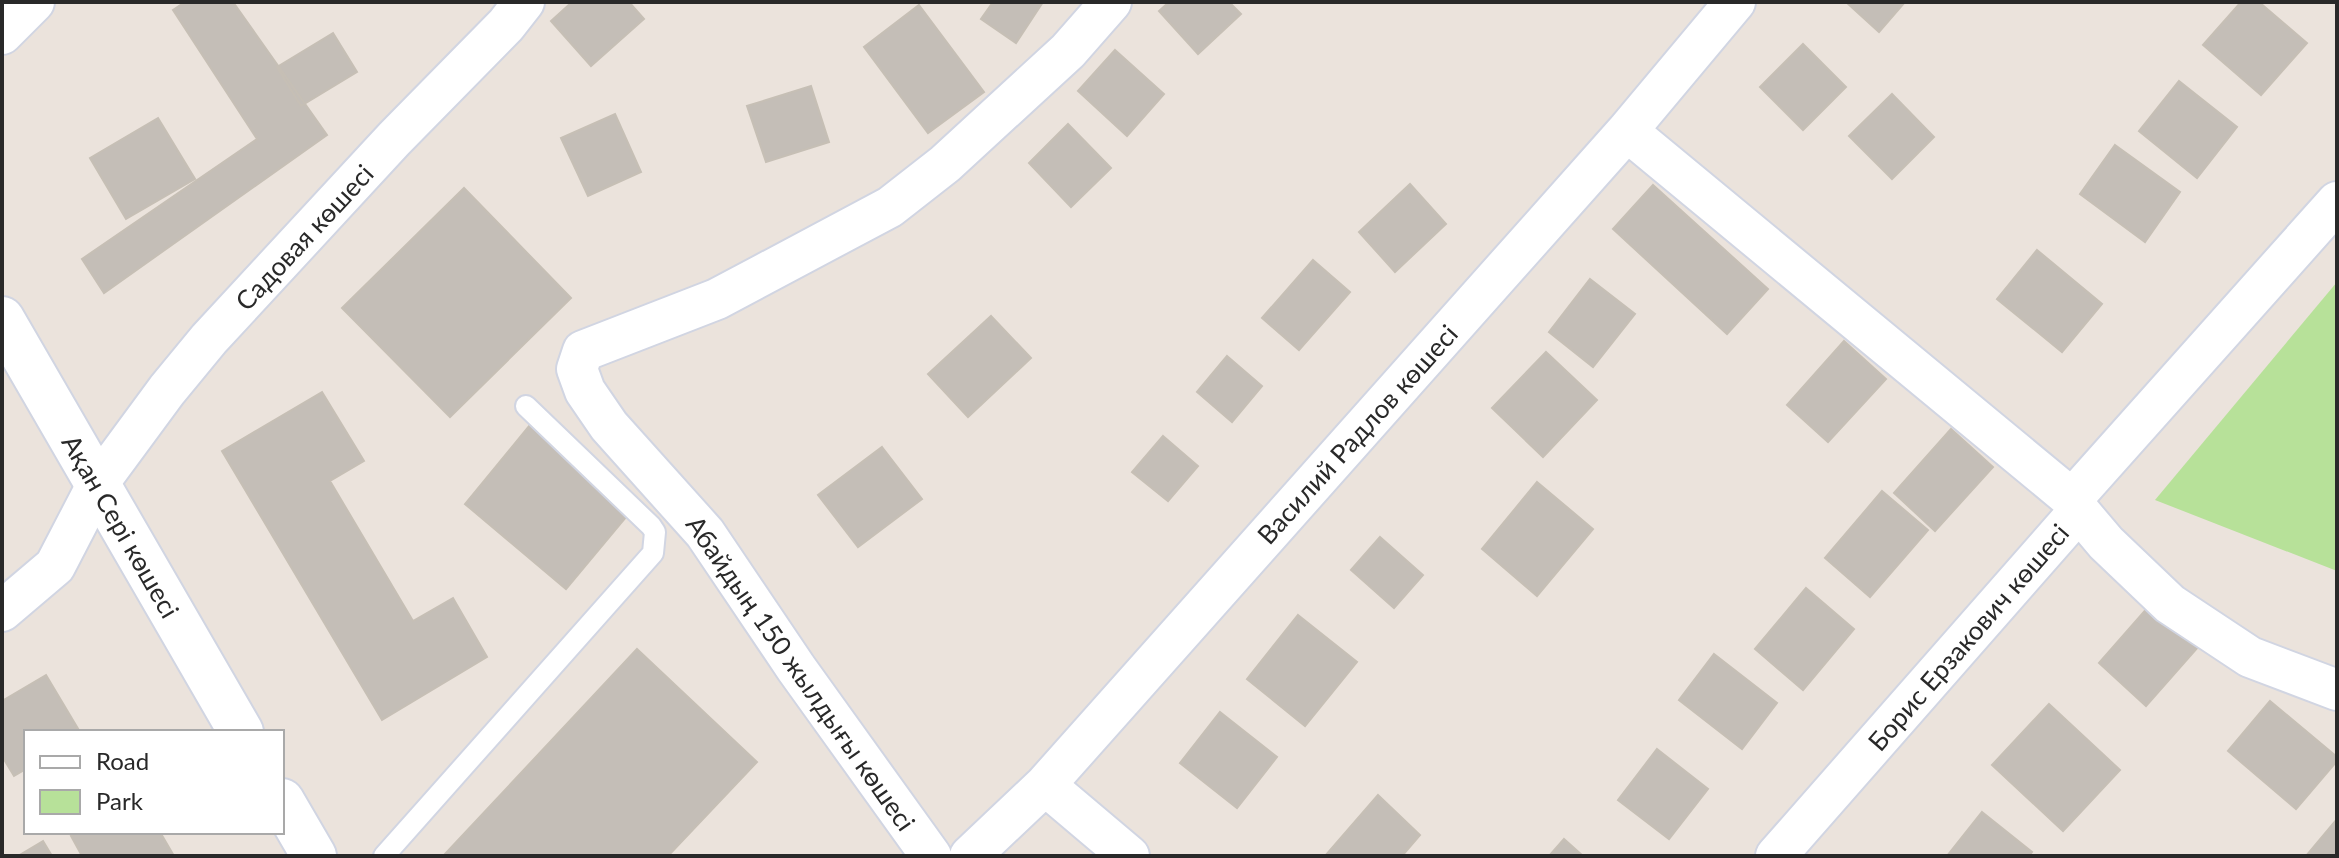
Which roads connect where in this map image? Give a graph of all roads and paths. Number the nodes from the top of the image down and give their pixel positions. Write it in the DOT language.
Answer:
graph roads {
  1 [pos="34,2"];
  2 [pos="524,2"];
  3 [pos="1111,2"];
  4 [pos="1735,2"];
  5 [pos="2,34"];
  6 [pos="1627,131"];
  7 [pos="2337,202"];
  8 [pos="2,319"];
  9 [pos="526,406"];
  10 [pos="97,485"];
  11 [pos="2075,505"];
  12 [pos="2,611"];
  13 [pos="2337,690"];
  14 [pos="240,730"];
  15 [pos="1045,785"];
  16 [pos="284,804"];
  17 [pos="314,856"];
  18 [pos="384,856"];
  19 [pos="931,856"];
  20 [pos="970,856"];
  21 [pos="1129,856"];
  22 [pos="1776,856"];
  1 -- 5 [label="street"];
  2 -- 10 [label="street, Садовая көшесі"];
  3 -- 19 [label="street, Абайдың 150 жылдығы көшесі"];
  4 -- 6 [label="street, Василий Радлов көшесі"];
  6 -- 11 [label="street"];
  6 -- 15 [label="street, Василий Радлов көшесі"];
  7 -- 11 [label="street, Борис Ерзакович көшесі"];
  8 -- 10 [label="street, Ақан Сері көшесі"];
  9 -- 18 [label="lane"];
  10 -- 12 [label="street, Садовая көшесі"];
  10 -- 14 [label="street, Ақан Сері көшесі"];
  11 -- 13 [label="street"];
  11 -- 22 [label="street, Борис Ерзакович көшесі"];
  15 -- 20 [label="street, Василий Радлов көшесі"];
  15 -- 21 [label="street"];
  16 -- 17 [label="street"];
}
